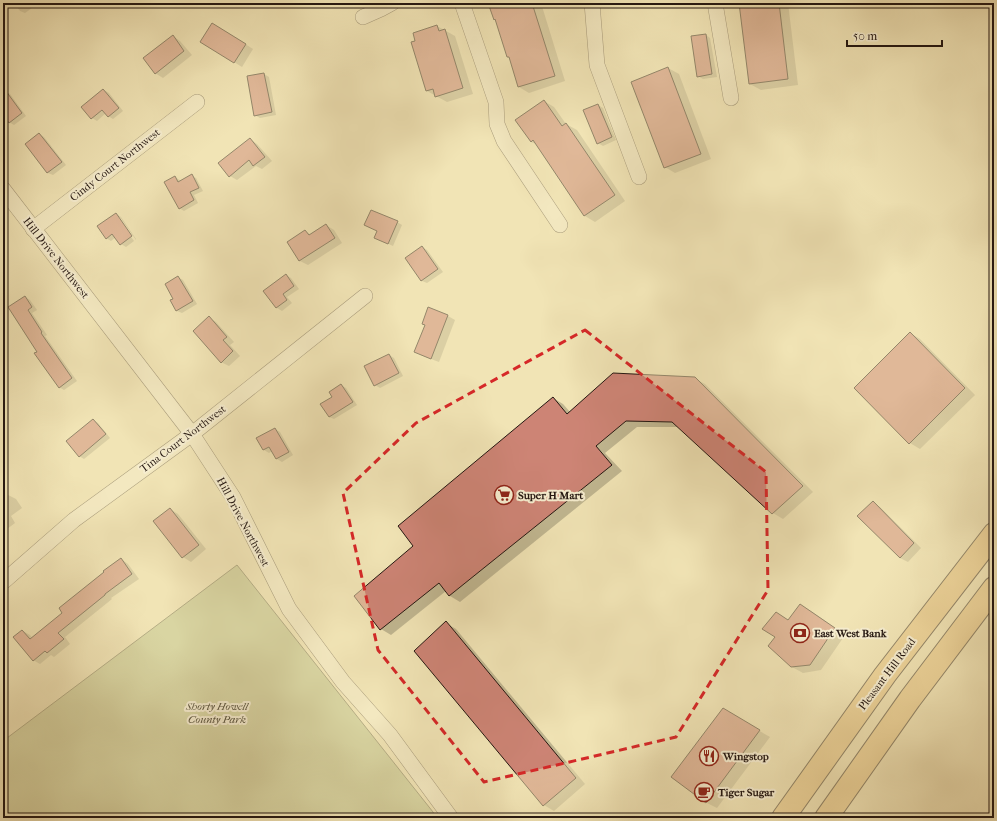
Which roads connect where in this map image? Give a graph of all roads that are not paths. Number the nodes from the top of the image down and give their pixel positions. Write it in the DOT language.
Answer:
graph roads {
  1 [pos="392,3"];
  2 [pos="462,3"];
  3 [pos="592,3"];
  4 [pos="715,3"];
  5 [pos="363,17"];
  6 [pos="731,98"];
  7 [pos="197,102"];
  8 [pos="639,177"];
  9 [pos="3,189"];
  10 [pos="560,225"];
  11 [pos="33,228"];
  12 [pos="365,296"];
  13 [pos="192,434"];
  14 [pos="994,534"];
  15 [pos="3,582"];
  16 [pos="994,588"];
  17 [pos="451,818"];
  18 [pos="783,818"];
  19 [pos="826,818"];
  1 -- 5 [label="street"];
  2 -- 10 [label="street"];
  3 -- 8 [label="street"];
  4 -- 6 [label="street"];
  7 -- 11 [label="street, Cindy Court Northwest"];
  9 -- 11 [label="street, Hill Drive Northwest"];
  11 -- 13 [label="street, Hill Drive Northwest"];
  12 -- 13 [label="street, Tina Court Northwest"];
  13 -- 15 [label="street, Tina Court Northwest"];
  13 -- 17 [label="street, Hill Drive Northwest"];
  14 -- 18 [label="highway, Pleasant Hill Road"];
  16 -- 19 [label="highway"];
}
